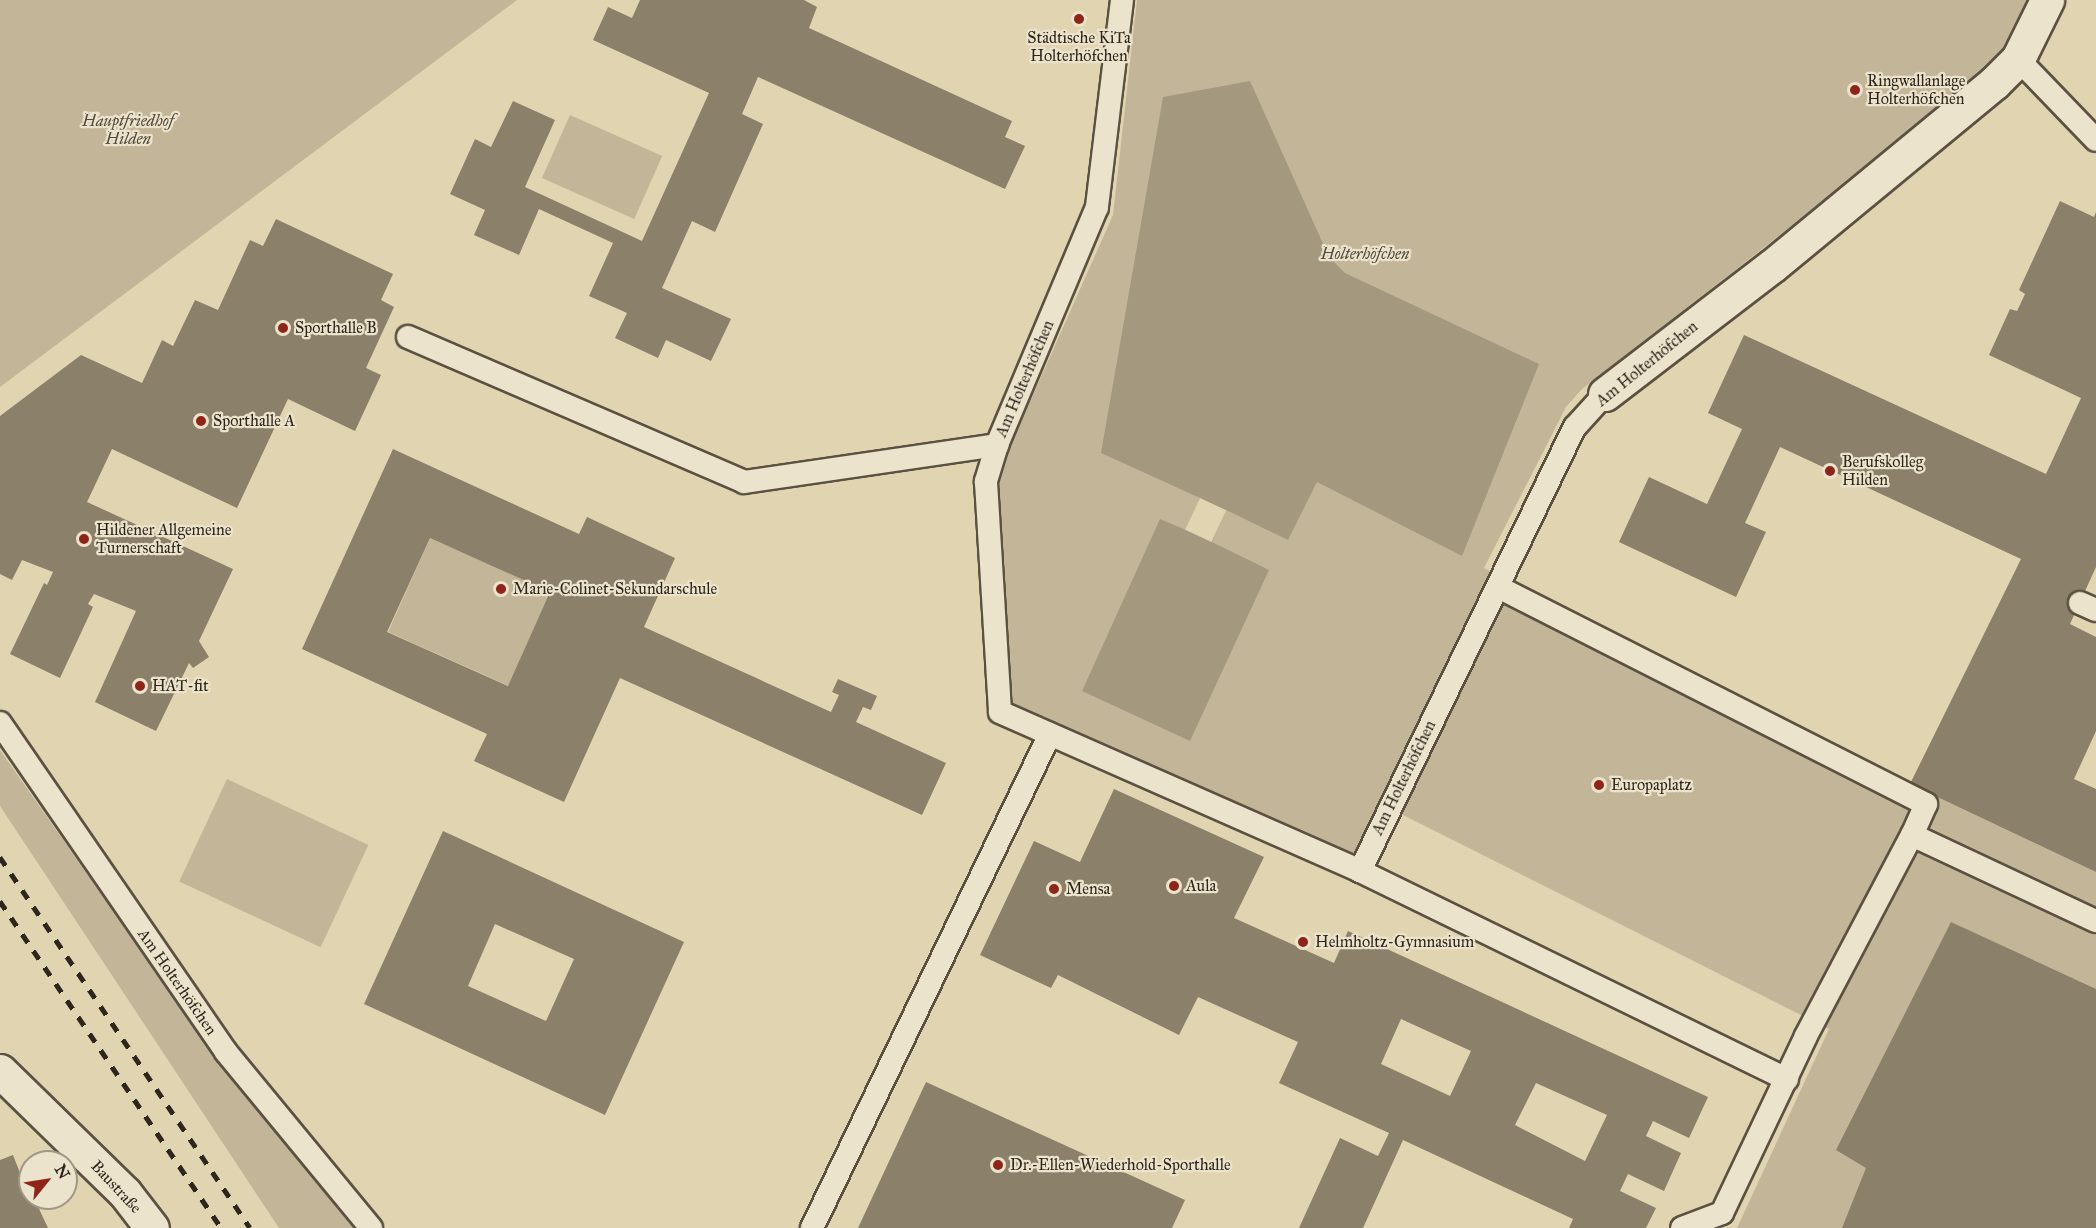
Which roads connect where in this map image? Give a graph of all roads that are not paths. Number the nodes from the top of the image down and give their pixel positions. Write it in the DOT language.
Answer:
graph roads {
  1 [pos="1122,0"];
  2 [pos="2047,0"];
  3 [pos="2018,58"];
  4 [pos="2096,141"];
  5 [pos="408,337"];
  6 [pos="1605,394"];
  7 [pos="997,445"];
  8 [pos="1498,587"];
  9 [pos="0,723"];
  10 [pos="1050,734"];
  11 [pos="1911,835"];
  12 [pos="1360,871"];
  13 [pos="2096,921"];
  14 [pos="0,1071"];
  15 [pos="1787,1079"];
  16 [pos="152,1228"];
  17 [pos="371,1228"];
  18 [pos="813,1228"];
  19 [pos="1682,1228"];
  1 -- 7 [label="lane, Am Holterhöfchen"];
  2 -- 3 [label="street, Am Holterhöfchen"];
  3 -- 4 [label="lane"];
  3 -- 6 [label="street, Am Holterhöfchen"];
  5 -- 7 [label="lane"];
  6 -- 8 [label="lane, Am Holterhöfchen"];
  7 -- 10 [label="lane, Am Holterhöfchen"];
  8 -- 11 [label="lane"];
  8 -- 12 [label="lane, Am Holterhöfchen"];
  9 -- 17 [label="lane, Am Holterhöfchen"];
  10 -- 12 [label="lane"];
  10 -- 18 [label="lane"];
  11 -- 13 [label="lane"];
  11 -- 15 [label="lane"];
  12 -- 15 [label="lane"];
  14 -- 16 [label="street, Baustraße"];
  15 -- 19 [label="lane"];
}
